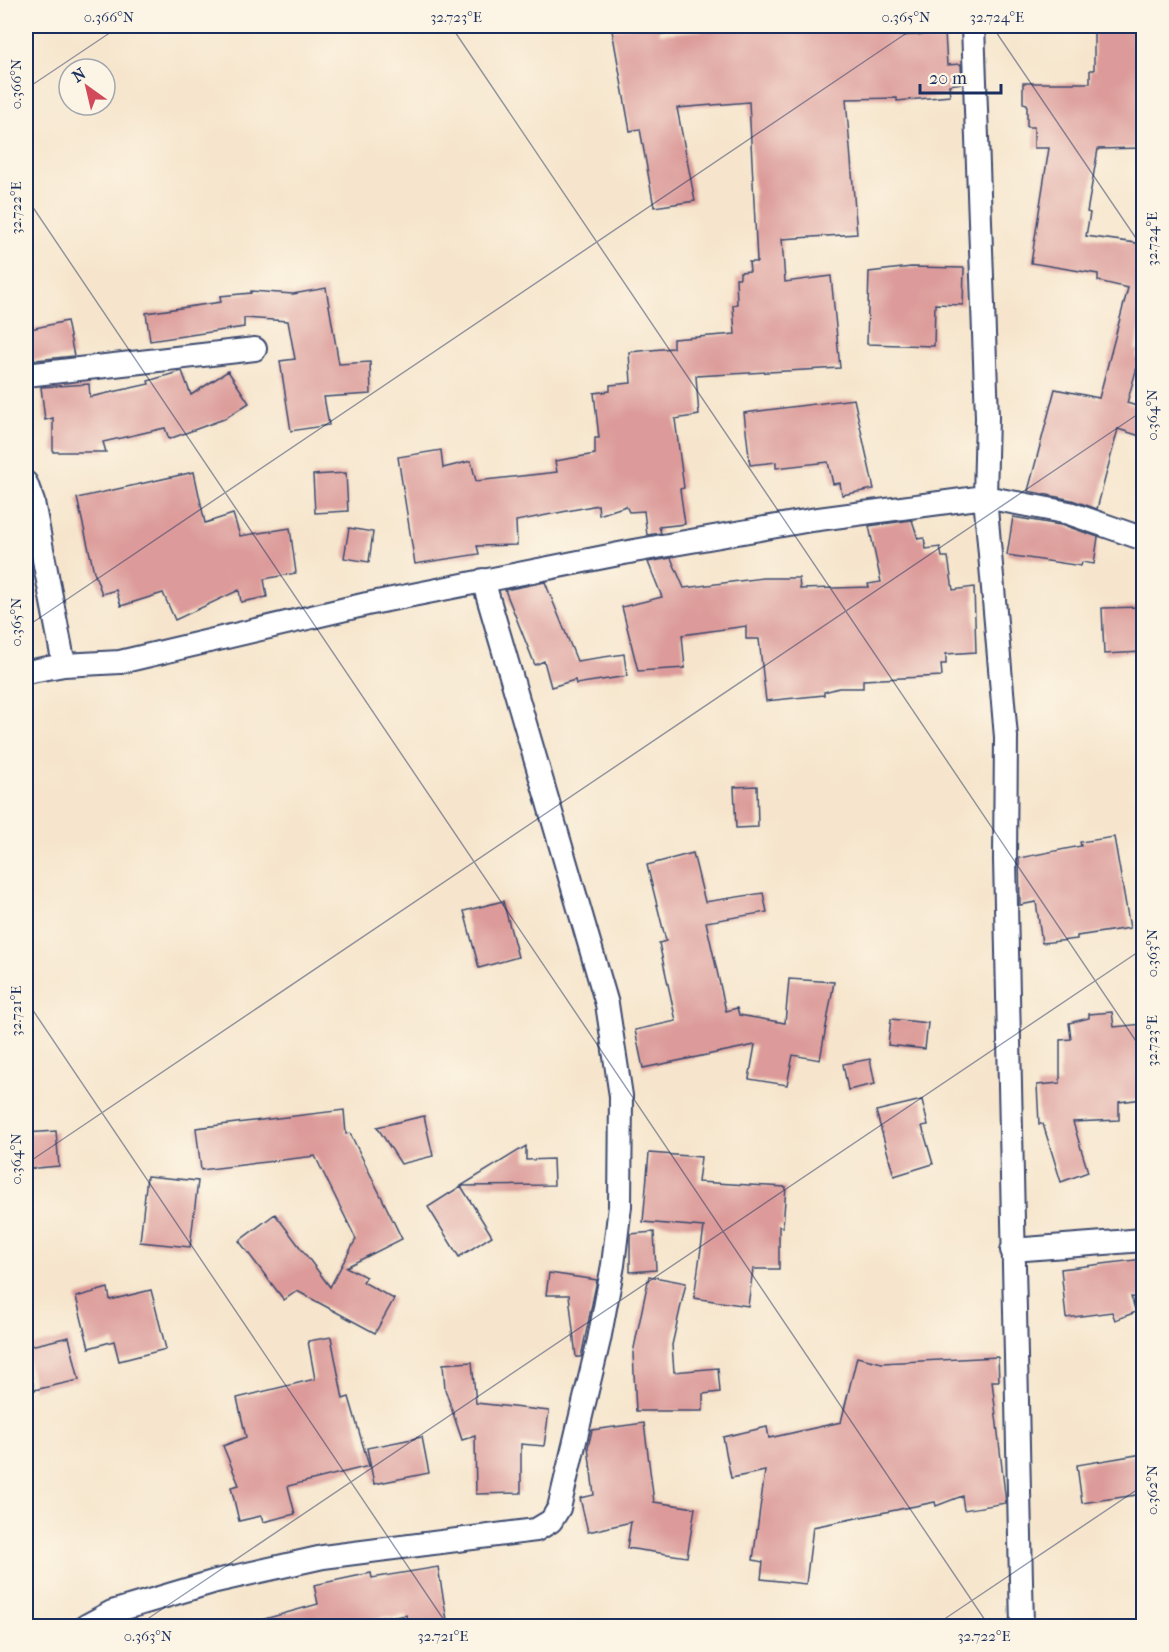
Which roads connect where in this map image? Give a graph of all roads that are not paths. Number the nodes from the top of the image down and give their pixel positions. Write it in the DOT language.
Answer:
graph roads {
  1 [pos="973,26"];
  2 [pos="255,349"];
  3 [pos="26,375"];
  4 [pos="26,483"];
  5 [pos="985,497"];
  6 [pos="1143,539"];
  7 [pos="483,580"];
  8 [pos="64,665"];
  9 [pos="26,672"];
  10 [pos="1143,1240"];
  11 [pos="1012,1250"];
  12 [pos="86,1626"];
  13 [pos="1022,1626"];
  1 -- 5 [label="street"];
  2 -- 3 [label="street"];
  4 -- 8 [label="street"];
  5 -- 6 [label="street"];
  5 -- 7 [label="street"];
  5 -- 11 [label="street"];
  7 -- 8 [label="street"];
  7 -- 12 [label="street"];
  8 -- 9 [label="street"];
  10 -- 11 [label="street"];
  11 -- 13 [label="street"];
}
